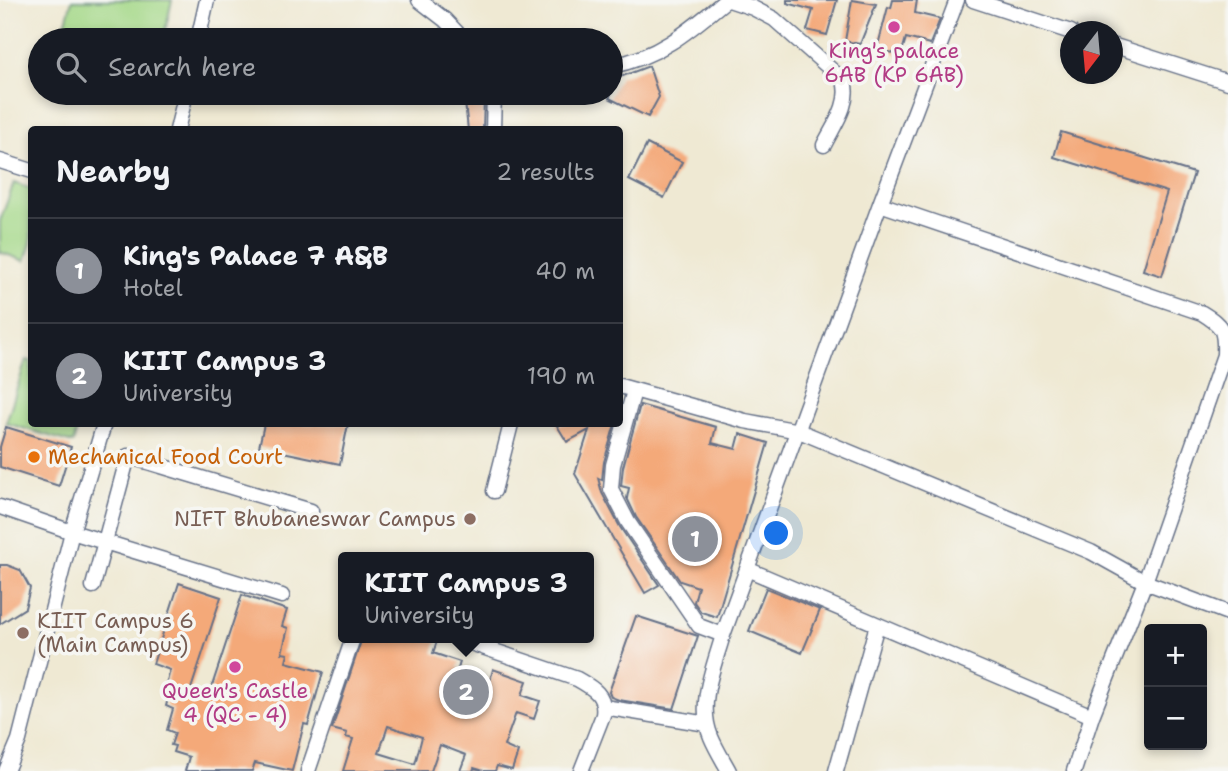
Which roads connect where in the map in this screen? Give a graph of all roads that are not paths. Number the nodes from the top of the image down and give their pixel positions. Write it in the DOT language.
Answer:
graph roads {
  1 [pos="207,0"];
  2 [pos="419,0"];
  3 [pos="728,0"];
  4 [pos="957,0"];
  5 [pos="973,0"];
  6 [pos="201,28"];
  7 [pos="453,28"];
  8 [pos="1060,28"];
  9 [pos="1123,49"];
  10 [pos="623,64"];
  11 [pos="1228,82"];
  12 [pos="183,105"];
  13 [pos="494,105"];
  14 [pos="178,126"];
  15 [pos="493,126"];
  16 [pos="824,145"];
  17 [pos="0,161"];
  18 [pos="28,170"];
  19 [pos="880,204"];
  20 [pos="623,387"];
  21 [pos="634,391"];
  22 [pos="103,427"];
  23 [pos="510,427"];
  24 [pos="799,430"];
  25 [pos="494,491"];
  26 [pos="0,507"];
  27 [pos="311,511"];
  28 [pos="72,532"];
  29 [pos="104,541"];
  30 [pos="747,569"];
  31 [pos="1145,582"];
  32 [pos="93,586"];
  33 [pos="282,596"];
  34 [pos="1228,614"];
  35 [pos="877,625"];
  36 [pos="723,635"];
  37 [pos="351,643"];
  38 [pos="471,643"];
  39 [pos="604,707"];
  40 [pos="1092,716"];
  41 [pos="707,724"];
  42 [pos="6,771"];
  43 [pos="308,771"];
  44 [pos="582,771"];
  45 [pos="729,771"];
  46 [pos="836,771"];
  47 [pos="1074,771"];
  1 -- 6 [label="street"];
  2 -- 7 [label="street"];
  3 -- 10 [label="street"];
  3 -- 16 [label="street"];
  4 -- 19 [label="street"];
  5 -- 8 [label="street"];
  9 -- 11 [label="street"];
  12 -- 14 [label="street"];
  13 -- 15 [label="street"];
  17 -- 18 [label="street"];
  19 -- 24 [label="street"];
  19 -- 31 [label="street"];
  20 -- 21 [label="street"];
  21 -- 24 [label="street"];
  21 -- 36 [label="street"];
  22 -- 28 [label="street"];
  23 -- 25 [label="street"];
  24 -- 30 [label="street"];
  24 -- 31 [label="street"];
  26 -- 28 [label="street"];
  27 -- 29 [label="street"];
  28 -- 29 [label="street"];
  28 -- 42 [label="street"];
  29 -- 32 [label="street"];
  29 -- 33 [label="street"];
  30 -- 35 [label="street"];
  30 -- 36 [label="street"];
  31 -- 34 [label="street"];
  31 -- 40 [label="street"];
  35 -- 40 [label="street"];
  35 -- 46 [label="street"];
  36 -- 41 [label="street"];
  37 -- 43 [label="street"];
  38 -- 39 [label="street"];
  39 -- 41 [label="street"];
  39 -- 44 [label="street"];
  40 -- 47 [label="street"];
  41 -- 45 [label="street"];
}
